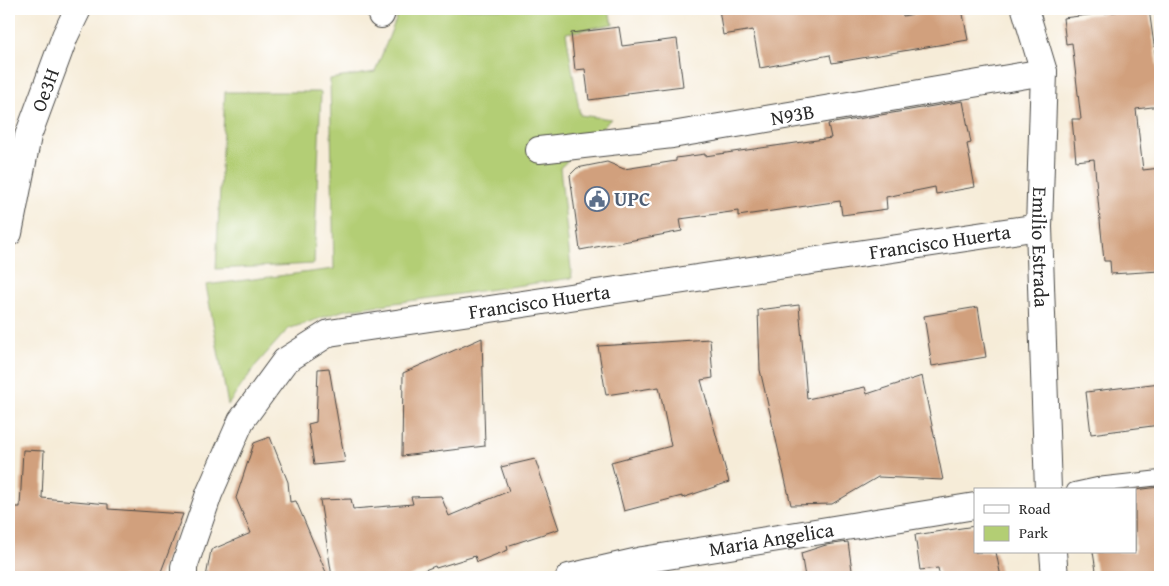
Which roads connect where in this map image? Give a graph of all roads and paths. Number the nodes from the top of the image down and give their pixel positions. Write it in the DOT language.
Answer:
graph roads {
  1 [pos="78,9"];
  2 [pos="1025,9"];
  3 [pos="1044,72"];
  4 [pos="539,150"];
  5 [pos="1039,227"];
  6 [pos="9,234"];
  7 [pos="1160,478"];
  8 [pos="1048,488"];
  9 [pos="1083,488"];
  10 [pos="974,506"];
  11 [pos="1053,554"];
  12 [pos="184,577"];
  13 [pos="569,577"];
  14 [pos="1055,577"];
  1 -- 6 [label="street, Oe3H"];
  2 -- 3 [label="street, Emilio Estrada"];
  3 -- 4 [label="street, N93B"];
  3 -- 5 [label="street, Emilio Estrada"];
  5 -- 8 [label="street, Emilio Estrada"];
  5 -- 12 [label="street, Francisco Huerta"];
  7 -- 9 [label="lane"];
  10 -- 13 [label="street, Maria Angelica"];
  11 -- 14 [label="street"];
}
